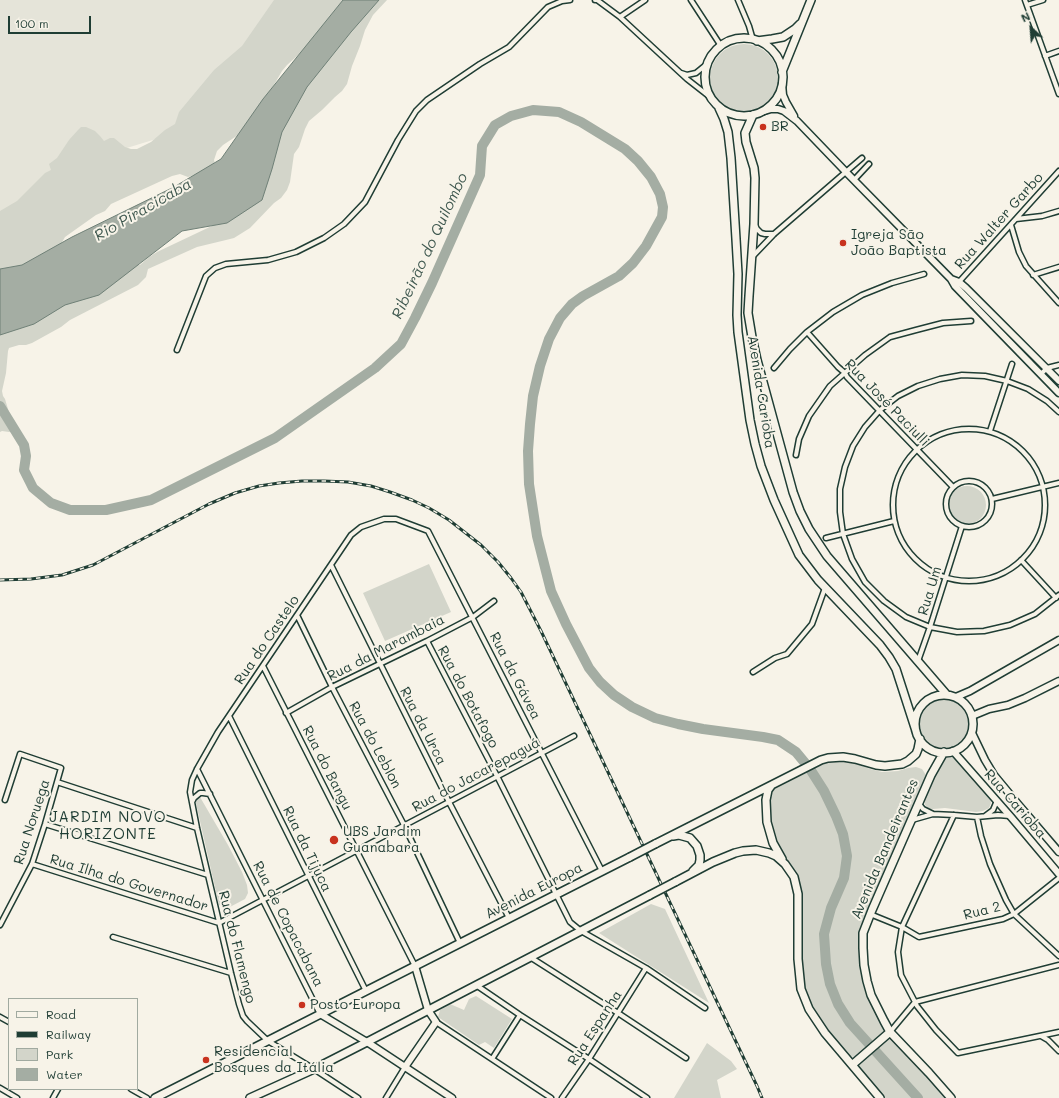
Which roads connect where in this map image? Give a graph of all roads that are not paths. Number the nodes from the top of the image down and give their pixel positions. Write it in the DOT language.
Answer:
graph roads {
  1 [pos="570,0"];
  2 [pos="595,0"];
  3 [pos="645,0"];
  4 [pos="691,0"];
  5 [pos="738,0"];
  6 [pos="811,0"];
  7 [pos="1025,0"];
  8 [pos="1042,0"];
  9 [pos="1027,5"];
  10 [pos="620,17"];
  11 [pos="802,23"];
  12 [pos="755,40"];
  13 [pos="721,46"];
  14 [pos="1059,51"];
  15 [pos="1045,56"];
  16 [pos="707,64"];
  17 [pos="782,72"];
  18 [pos="681,73"];
  19 [pos="782,84"];
  20 [pos="1059,94"];
  21 [pos="710,97"];
  22 [pos="719,108"];
  23 [pos="761,112"];
  24 [pos="753,115"];
  25 [pos="797,121"];
  26 [pos="862,158"];
  27 [pos="869,164"];
  28 [pos="1059,171"];
  29 [pos="846,172"];
  30 [pos="854,180"];
  31 [pos="1059,211"];
  32 [pos="1016,219"];
  33 [pos="754,224"];
  34 [pos="1011,225"];
  35 [pos="774,234"];
  36 [pos="752,257"];
  37 [pos="1059,267"];
  38 [pos="924,274"];
  39 [pos="1033,275"];
  40 [pos="957,284"];
  41 [pos="1059,303"];
  42 [pos="971,321"];
  43 [pos="807,332"];
  44 [pos="177,350"];
  45 [pos="1012,364"];
  46 [pos="1059,365"];
  47 [pos="774,368"];
  48 [pos="1047,368"];
  49 [pos="845,373"];
  50 [pos="1041,374"];
  51 [pos="1007,381"];
  52 [pos="1059,381"];
  53 [pos="1059,393"];
  54 [pos="880,410"];
  55 [pos="1059,412"];
  56 [pos="990,431"];
  57 [pos="916,449"];
  58 [pos="796,455"];
  59 [pos="1059,483"];
  60 [pos="1044,486"];
  61 [pos="953,487"];
  62 [pos="992,499"];
  63 [pos="384,519"];
  64 [pos="894,521"];
  65 [pos="962,526"];
  66 [pos="843,534"];
  67 [pos="826,538"];
  68 [pos="1021,560"];
  69 [pos="331,565"];
  70 [pos="946,578"];
  71 [pos="825,587"];
  72 [pos="1058,596"];
  73 [pos="494,601"];
  74 [pos="297,615"];
  75 [pos="473,617"];
  76 [pos="930,627"];
  77 [pos="1059,640"];
  78 [pos="427,641"];
  79 [pos="918,662"];
  80 [pos="379,663"];
  81 [pos="263,666"];
  82 [pos="752,672"];
  83 [pos="1059,681"];
  84 [pos="332,687"];
  85 [pos="947,695"];
  86 [pos="956,697"];
  87 [pos="286,713"];
  88 [pos="229,716"];
  89 [pos="972,716"];
  90 [pos="916,731"];
  91 [pos="972,734"];
  92 [pos="574,736"];
  93 [pos="920,739"];
  94 [pos="953,751"];
  95 [pos="944,752"];
  96 [pos="542,753"];
  97 [pos="197,769"];
  98 [pos="497,776"];
  99 [pos="57,782"];
  100 [pos="771,786"];
  101 [pos="190,792"];
  102 [pos="210,794"];
  103 [pos="5,800"];
  104 [pos="996,800"];
  105 [pos="449,802"];
  106 [pos="191,803"];
  107 [pos="919,804"];
  108 [pos="933,814"];
  109 [pos="954,814"];
  110 [pos="985,816"];
  111 [pos="1011,816"];
  112 [pos="977,817"];
  113 [pos="911,820"];
  114 [pos="45,824"];
  115 [pos="404,825"];
  116 [pos="197,828"];
  117 [pos="670,837"];
  118 [pos="357,850"];
  119 [pos="1059,852"];
  120 [pos="32,864"];
  121 [pos="785,864"];
  122 [pos="602,871"];
  123 [pos="1059,874"];
  124 [pos="208,875"];
  125 [pos="308,876"];
  126 [pos="685,877"];
  127 [pos="1059,878"];
  128 [pos="556,894"];
  129 [pos="263,899"];
  130 [pos="870,914"];
  131 [pos="1014,914"];
  132 [pos="509,918"];
  133 [pos="219,923"];
  134 [pos="0,925"];
  135 [pos="902,927"];
  136 [pos="581,931"];
  137 [pos="113,937"];
  138 [pos="460,943"];
  139 [pos="1059,956"];
  140 [pos="530,957"];
  141 [pos="1059,965"];
  142 [pos="416,966"];
  143 [pos="646,968"];
  144 [pos="230,973"];
  145 [pos="476,985"];
  146 [pos="366,991"];
  147 [pos="915,1002"];
  148 [pos="704,1008"];
  149 [pos="428,1010"];
  150 [pos="618,1013"];
  151 [pos="320,1014"];
  152 [pos="520,1016"];
  153 [pos="436,1022"];
  154 [pos="890,1032"];
  155 [pos="1059,1032"];
  156 [pos="1040,1035"];
  157 [pos="268,1041"];
  158 [pos="367,1042"];
  159 [pos="1059,1051"];
  160 [pos="686,1058"];
  161 [pos="492,1059"];
  162 [pos="589,1059"];
  163 [pos="852,1065"];
  164 [pos="405,1067"];
  165 [pos="314,1069"];
  166 [pos="0,1088"];
  167 [pos="133,1090"];
  168 [pos="351,1093"];
  169 [pos="258,1096"];
  170 [pos="17,1098"];
  171 [pos="147,1098"];
  172 [pos="155,1098"];
  173 [pos="250,1098"];
  174 [pos="348,1098"];
  175 [pos="358,1098"];
  176 [pos="386,1098"];
  177 [pos="452,1098"];
  178 [pos="551,1098"];
  179 [pos="562,1098"];
  180 [pos="647,1098"];
  181 [pos="880,1098"];
  182 [pos="951,1098"];
  1 -- 44 [label="street"];
  2 -- 10 [label="street"];
  3 -- 10 [label="street"];
  4 -- 13 [label="street"];
  5 -- 12 [label="street"];
  6 -- 11 [label="main road"];
  7 -- 9 [label="street"];
  8 -- 9 [label="street"];
  9 -- 15 [label="street"];
  10 -- 18 [label="street"];
  11 -- 12 [label="main road"];
  11 -- 17 [label="main road"];
  12 -- 13 [label="main road"];
  12 -- 17 [label="main road"];
  13 -- 16 [label="main road"];
  14 -- 15 [label="street"];
  15 -- 20 [label="street"];
  16 -- 18 [label="street"];
  16 -- 21 [label="main road"];
  17 -- 19 [label="main road"];
  18 -- 21 [label="street"];
  19 -- 23 [label="main road"];
  19 -- 25 [label="main road"];
  21 -- 22 [label="main road"];
  22 -- 24 [label="main road"];
  22 -- 71 [label="main road, Avenida Carioba"];
  23 -- 24 [label="main road"];
  23 -- 25 [label="main road"];
  24 -- 33 [label="main road, Avenida Carioba"];
  25 -- 29 [label="main road"];
  26 -- 29 [label="street"];
  27 -- 30 [label="street"];
  28 -- 32 [label="street, Rua Walter Garbo"];
  29 -- 30 [label="main road"];
  29 -- 35 [label="street"];
  30 -- 40 [label="main road"];
  31 -- 32 [label="street"];
  32 -- 34 [label="street, Rua Walter Garbo"];
  33 -- 35 [label="street"];
  33 -- 36 [label="main road, Avenida Carioba"];
  34 -- 39 [label="street"];
  34 -- 40 [label="street, Rua Walter Garbo"];
  35 -- 36 [label="street"];
  36 -- 79 [label="main road, Avenida Carioba"];
  37 -- 39 [label="street"];
  38 -- 43 [label="street"];
  39 -- 41 [label="street"];
  40 -- 48 [label="main road"];
  40 -- 50 [label="main road"];
  42 -- 49 [label="street"];
  43 -- 47 [label="street"];
  43 -- 49 [label="street, Rua José Paciulli"];
  45 -- 51 [label="street"];
  46 -- 48 [label="street"];
  48 -- 50 [label="street"];
  48 -- 52 [label="main road"];
  49 -- 54 [label="street, Rua José Paciulli"];
  49 -- 58 [label="street"];
  50 -- 53 [label="main road"];
  51 -- 54 [label="street"];
  51 -- 55 [label="street"];
  51 -- 56 [label="street"];
  54 -- 57 [label="street, Rua José Paciulli"];
  54 -- 66 [label="street"];
  56 -- 57 [label="street"];
  56 -- 60 [label="street"];
  57 -- 61 [label="street, Rua José Paciulli"];
  57 -- 64 [label="street"];
  59 -- 60 [label="street"];
  60 -- 62 [label="street"];
  60 -- 68 [label="street"];
  61 -- 62 [label="street"];
  61 -- 65 [label="street"];
  62 -- 65 [label="street"];
  63 -- 69 [label="street, Rua do Castelo"];
  63 -- 75 [label="street, Rua da Gávea"];
  64 -- 66 [label="street"];
  64 -- 70 [label="street"];
  65 -- 70 [label="street, Rua Um"];
  66 -- 67 [label="street"];
  66 -- 76 [label="street"];
  68 -- 70 [label="street"];
  68 -- 72 [label="street"];
  69 -- 74 [label="street, Rua do Castelo"];
  69 -- 80 [label="street, Rua da Urca"];
  70 -- 76 [label="street, Rua Um"];
  71 -- 82 [label="street"];
  71 -- 90 [label="main road, Avenida Carioba"];
  72 -- 76 [label="street"];
  73 -- 75 [label="street, Rua da Marambaia"];
  74 -- 81 [label="street, Rua do Castelo"];
  74 -- 84 [label="street, Rua do Leblon"];
  75 -- 78 [label="street, Rua da Marambaia"];
  75 -- 96 [label="street, Rua da Gávea"];
  76 -- 79 [label="street, Rua Um"];
  77 -- 86 [label="main road"];
  78 -- 80 [label="street, Rua da Marambaia"];
  78 -- 98 [label="street, Rua do Botafogo"];
  79 -- 85 [label="main road, Avenida Carioba"];
  80 -- 84 [label="street, Rua da Marambaia"];
  80 -- 105 [label="street, Rua da Urca"];
  81 -- 87 [label="street, Rua do Bangu"];
  81 -- 88 [label="street, Rua do Castelo"];
  83 -- 89 [label="main road"];
  84 -- 87 [label="street, Rua da Marambaia"];
  84 -- 115 [label="street, Rua do Leblon"];
  85 -- 86 [label="main road"];
  85 -- 90 [label="main road"];
  86 -- 89 [label="main road"];
  87 -- 118 [label="street, Rua do Bangu"];
  88 -- 97 [label="street, Rua do Castelo"];
  88 -- 125 [label="street, Rua da Tijuca"];
  89 -- 91 [label="main road"];
  90 -- 93 [label="main road"];
  91 -- 94 [label="main road"];
  91 -- 119 [label="main road, Rua Carioba"];
  92 -- 96 [label="street, Rua do Jacarepaguá"];
  93 -- 95 [label="main road"];
  93 -- 100 [label="main road, Avenida Europa"];
  94 -- 95 [label="main road"];
  94 -- 104 [label="main road, Rua Carioba"];
  95 -- 107 [label="main road, Avenida Bandeirantes"];
  96 -- 98 [label="street, Rua do Jacarepaguá"];
  96 -- 122 [label="street, Rua da Gávea"];
  97 -- 101 [label="street, Rua do Castelo"];
  97 -- 102 [label="street, Rua de Copacabana"];
  98 -- 105 [label="street, Rua do Jacarepaguá"];
  98 -- 128 [label="street, Rua do Botafogo"];
  99 -- 103 [label="street, Rua Noruega"];
  99 -- 114 [label="street, Rua Noruega"];
  99 -- 116 [label="street"];
  100 -- 117 [label="main road, Avenida Europa"];
  100 -- 121 [label="main road"];
  101 -- 106 [label="street, Rua do Flamengo"];
  102 -- 106 [label="street"];
  102 -- 129 [label="street, Rua de Copacabana"];
  104 -- 110 [label="street"];
  104 -- 111 [label="main road, Rua Carioba"];
  105 -- 115 [label="street, Rua do Jacarepaguá"];
  105 -- 132 [label="street, Rua da Urca"];
  106 -- 116 [label="street, Rua do Flamengo"];
  107 -- 108 [label="street"];
  107 -- 113 [label="main road, Avenida Bandeirantes"];
  108 -- 109 [label="street"];
  108 -- 113 [label="street"];
  109 -- 112 [label="street"];
  109 -- 135 [label="street"];
  110 -- 111 [label="street"];
  110 -- 112 [label="street"];
  111 -- 123 [label="main road, Rua Carioba"];
  112 -- 131 [label="street"];
  113 -- 130 [label="main road, Avenida Bandeirantes"];
  114 -- 120 [label="street, Rua Noruega"];
  114 -- 124 [label="street"];
  115 -- 118 [label="street, Rua do Jacarepaguá"];
  115 -- 138 [label="street, Rua do Leblon"];
  116 -- 124 [label="street, Rua do Flamengo"];
  117 -- 122 [label="main road, Avenida Europa, bridge"];
  117 -- 126 [label="main road"];
  118 -- 125 [label="street, Rua do Jacarepaguá"];
  118 -- 142 [label="street, Rua do Bangu"];
  120 -- 133 [label="street, Rua Ilha do Governador"];
  120 -- 134 [label="street, Rua Noruega"];
  121 -- 126 [label="main road"];
  121 -- 163 [label="main road"];
  122 -- 128 [label="main road, Avenida Europa"];
  124 -- 133 [label="street, Rua do Flamengo"];
  125 -- 129 [label="street, Rua do Jacarepaguá"];
  125 -- 146 [label="street, Rua da Tijuca"];
  126 -- 136 [label="main road, bridge"];
  127 -- 131 [label="street, Rua 2"];
  128 -- 132 [label="main road, Avenida Europa"];
  128 -- 136 [label="street, Rua do Botafogo"];
  129 -- 133 [label="street, Rua do Jacarepaguá"];
  129 -- 151 [label="street, Rua de Copacabana"];
  130 -- 135 [label="street, Rua 2"];
  130 -- 154 [label="main road, Avenida Bandeirantes"];
  131 -- 135 [label="street, Rua 2"];
  131 -- 139 [label="street"];
  132 -- 138 [label="main road, Avenida Europa"];
  133 -- 144 [label="street, Rua do Flamengo"];
  135 -- 147 [label="street"];
  136 -- 140 [label="main road"];
  136 -- 143 [label="street, Rua do Botafogo"];
  137 -- 144 [label="street"];
  138 -- 142 [label="main road, Avenida Europa"];
  140 -- 145 [label="main road"];
  140 -- 150 [label="street"];
  141 -- 147 [label="street"];
  142 -- 146 [label="main road, Avenida Europa"];
  142 -- 149 [label="main road"];
  143 -- 148 [label="street, Rua do Botafogo"];
  143 -- 150 [label="street, Rua Espanha"];
  144 -- 157 [label="street, Rua do Flamengo"];
  145 -- 149 [label="main road"];
  145 -- 152 [label="street"];
  146 -- 151 [label="main road, Avenida Europa"];
  147 -- 154 [label="street"];
  147 -- 156 [label="street"];
  149 -- 153 [label="main road"];
  149 -- 158 [label="main road"];
  150 -- 160 [label="street"];
  150 -- 162 [label="street, Rua Espanha"];
  151 -- 157 [label="main road, Avenida Europa"];
  151 -- 158 [label="main road"];
  152 -- 161 [label="street"];
  152 -- 162 [label="street"];
  153 -- 161 [label="street"];
  153 -- 164 [label="main road"];
  154 -- 163 [label="main road"];
  154 -- 182 [label="main road, Avenida Bandeirantes"];
  155 -- 156 [label="street"];
  156 -- 159 [label="street"];
  157 -- 165 [label="street, Rua do Flamengo"];
  157 -- 172 [label="main road, Avenida Europa"];
  158 -- 164 [label="main road"];
  158 -- 165 [label="main road"];
  161 -- 178 [label="street"];
  162 -- 179 [label="street, Rua Espanha"];
  162 -- 180 [label="street"];
  163 -- 181 [label="main road"];
  164 -- 176 [label="street"];
  164 -- 177 [label="main road"];
  165 -- 168 [label="street, Rua do Flamengo"];
  165 -- 169 [label="main road"];
  166 -- 170 [label="street"];
  167 -- 171 [label="street"];
  168 -- 174 [label="street"];
  168 -- 175 [label="street, Rua do Flamengo"];
  169 -- 173 [label="main road"];
}
